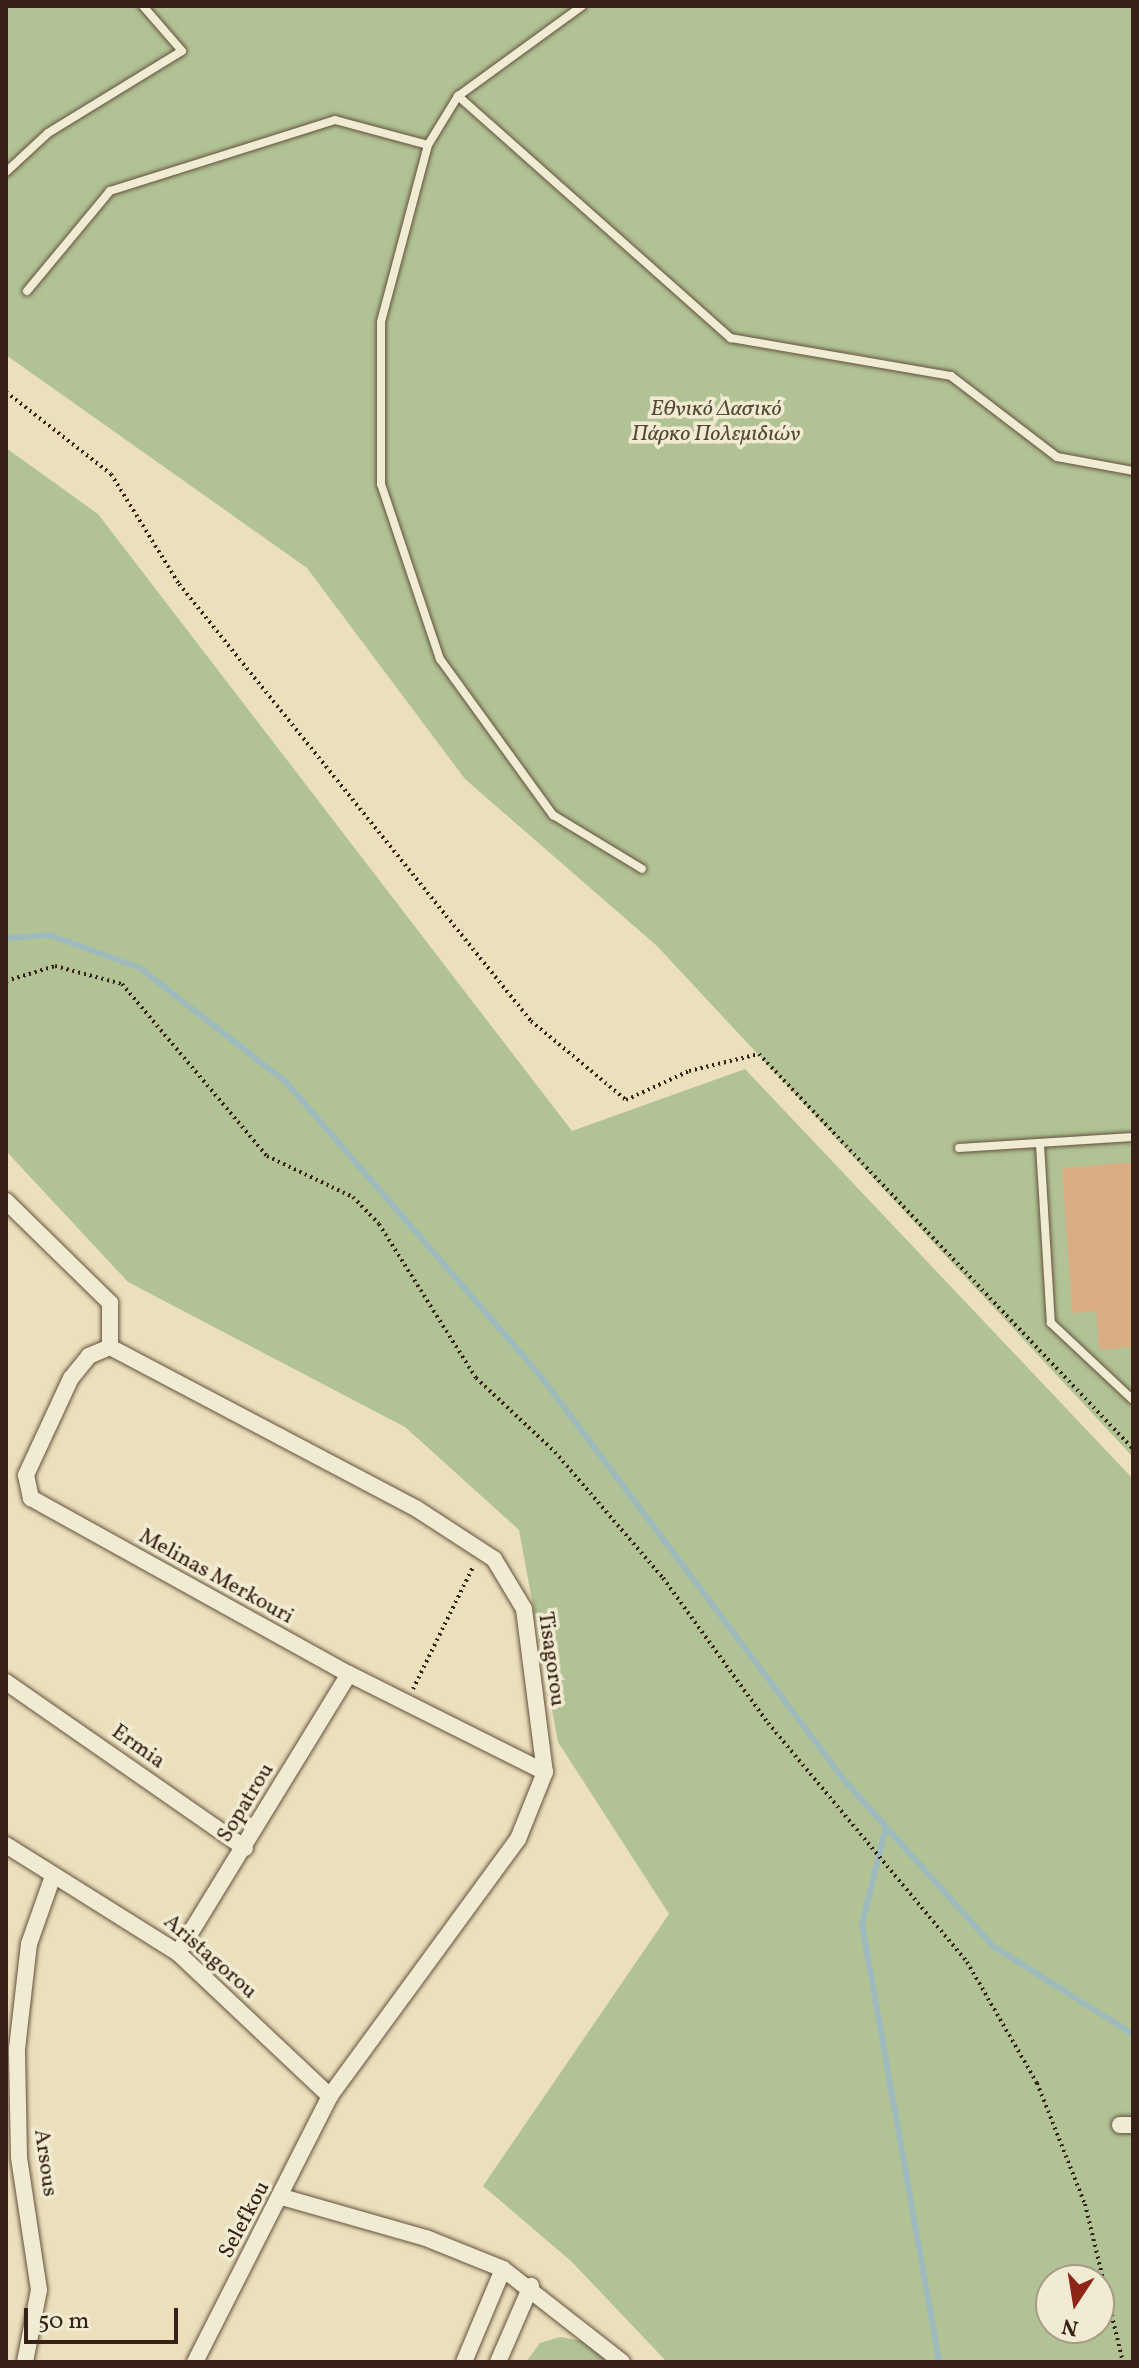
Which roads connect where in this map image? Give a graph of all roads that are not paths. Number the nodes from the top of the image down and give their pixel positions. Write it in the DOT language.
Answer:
graph roads {
  1 [pos="143,6"];
  2 [pos="582,6"];
  3 [pos="458,96"];
  4 [pos="428,145"];
  5 [pos="6,172"];
  6 [pos="27,291"];
  7 [pos="1133,471"];
  8 [pos="642,869"];
  9 [pos="1133,1137"];
  10 [pos="1040,1145"];
  11 [pos="959,1148"];
  12 [pos="6,1201"];
  13 [pos="110,1347"];
  14 [pos="1133,1400"];
  15 [pos="349,1674"];
  16 [pos="6,1682"];
  17 [pos="545,1772"];
  18 [pos="6,1845"];
  19 [pos="245,1848"];
  20 [pos="53,1876"];
  21 [pos="178,1953"];
  22 [pos="330,2096"];
  23 [pos="13,2157"];
  24 [pos="282,2197"];
  25 [pos="503,2269"];
  26 [pos="531,2286"];
  27 [pos="199,2361"];
  28 [pos="25,2362"];
  29 [pos="464,2362"];
  30 [pos="498,2362"];
  31 [pos="622,2362"];
  1 -- 5 [label="lane"];
  2 -- 3 [label="lane"];
  3 -- 4 [label="lane"];
  3 -- 7 [label="lane"];
  4 -- 6 [label="lane"];
  4 -- 8 [label="lane"];
  9 -- 10 [label="lane"];
  10 -- 11 [label="lane"];
  10 -- 14 [label="lane"];
  12 -- 13 [label="street"];
  13 -- 15 [label="street, Melinas Merkouri"];
  13 -- 17 [label="street, Tisagorou"];
  15 -- 17 [label="street, Melinas Merkouri"];
  15 -- 19 [label="street, Sopatrou"];
  16 -- 19 [label="street, Ermia"];
  17 -- 22 [label="street, Tisagorou"];
  18 -- 20 [label="street, Aristagorou"];
  19 -- 21 [label="street, Sopatrou"];
  20 -- 21 [label="street, Aristagorou"];
  20 -- 23 [label="street, Arsous"];
  21 -- 22 [label="street, Aristagorou"];
  22 -- 24 [label="street, Selefkou"];
  23 -- 28 [label="street, Arsous"];
  24 -- 25 [label="street"];
  24 -- 27 [label="street, Selefkou"];
  25 -- 26 [label="street"];
  25 -- 29 [label="street"];
  26 -- 30 [label="street"];
  26 -- 31 [label="street"];
}
